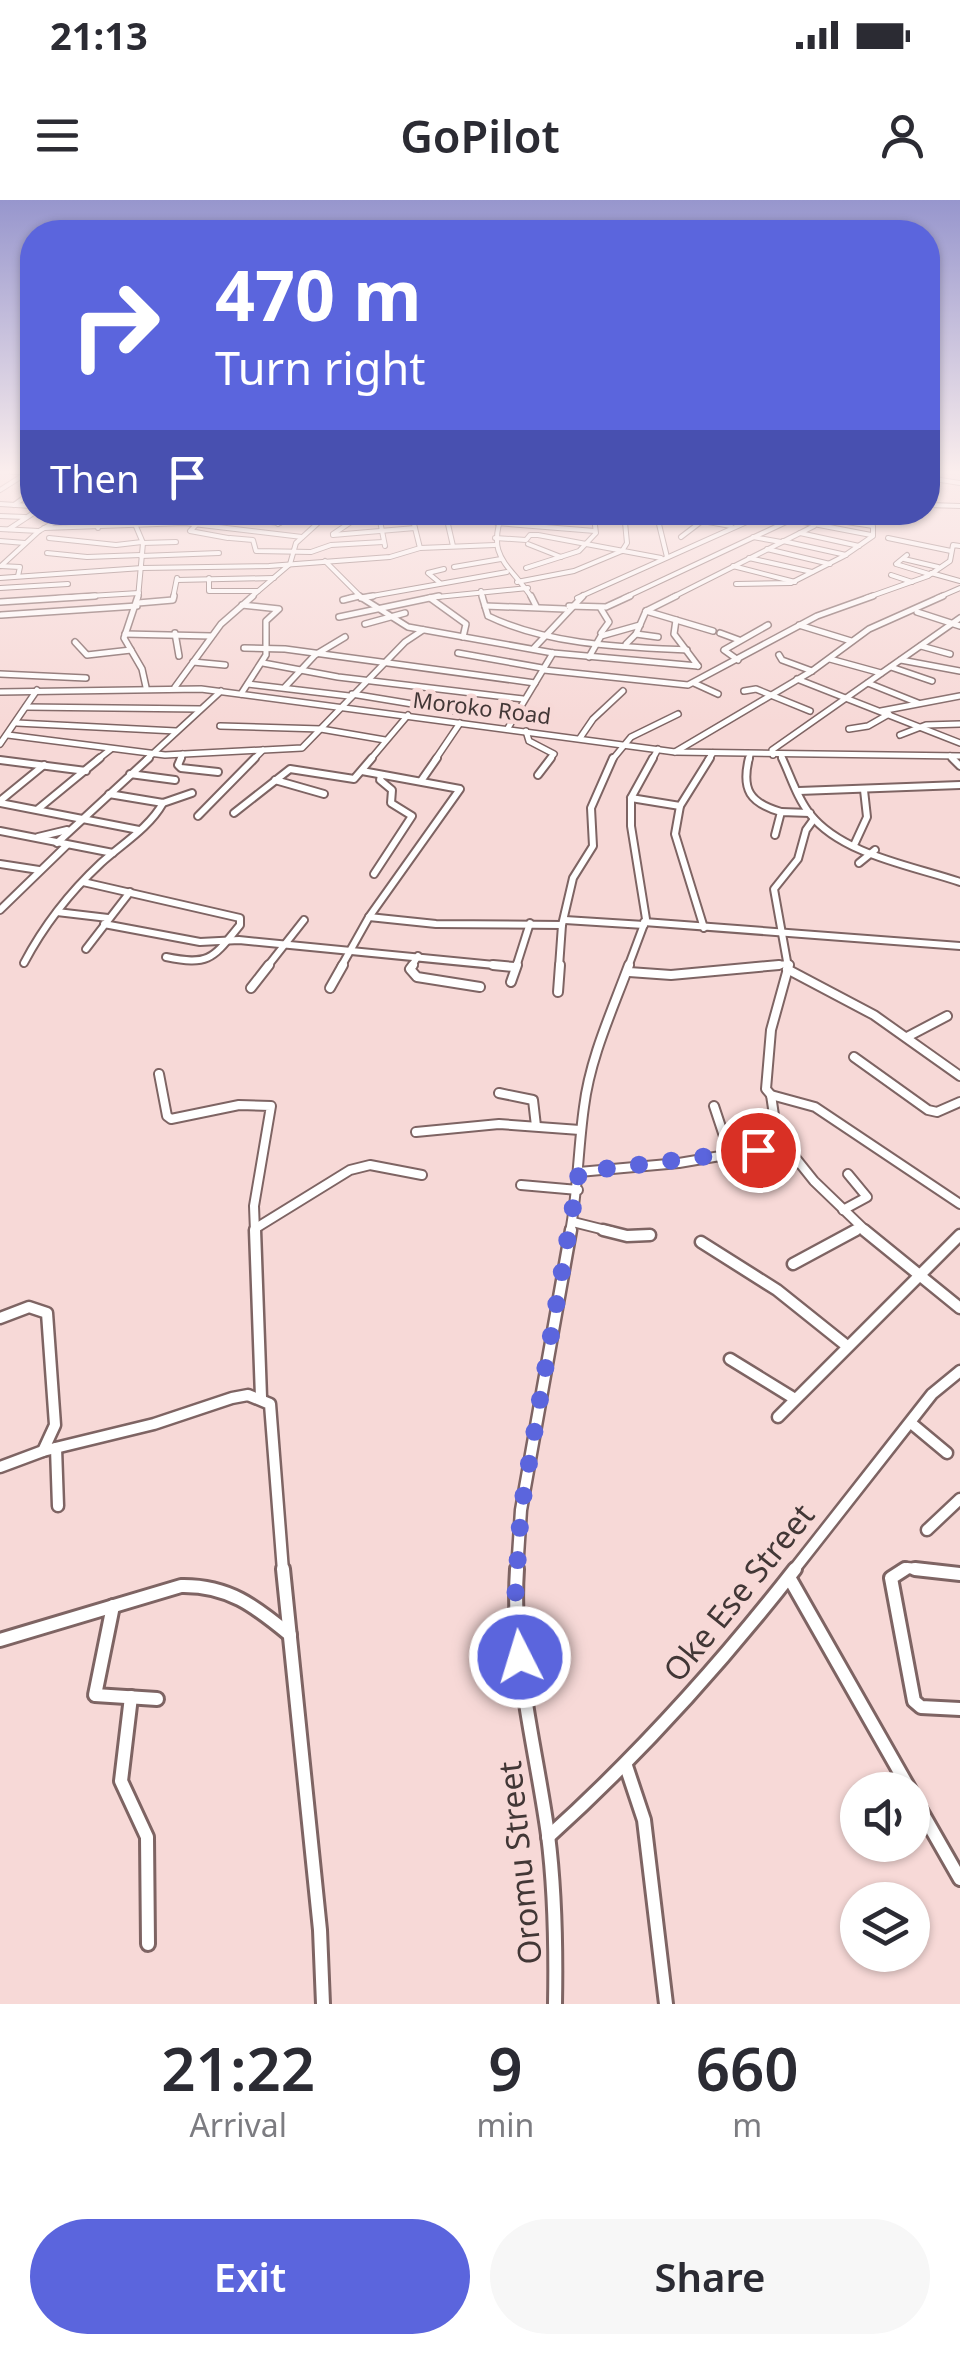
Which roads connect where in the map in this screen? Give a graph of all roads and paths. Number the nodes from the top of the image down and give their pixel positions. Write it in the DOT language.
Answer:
graph roads {
  1 [pos="69,555"];
  2 [pos="136,555"];
  3 [pos="141,555"];
  4 [pos="220,555"];
  5 [pos="291,555"];
  6 [pos="396,555"];
  7 [pos="500,555"];
  8 [pos="556,555"];
  9 [pos="565,555"];
  10 [pos="614,555"];
  11 [pos="649,555"];
  12 [pos="669,555"];
  13 [pos="713,555"];
  14 [pos="755,555"];
  15 [pos="793,555"];
  16 [pos="846,555"];
  17 [pos="950,555"];
  18 [pos="561,557"];
  19 [pos="665,557"];
  20 [pos="749,558"];
  21 [pos="353,559"];
  22 [pos="501,559"];
  23 [pos="325,561"];
  24 [pos="948,562"];
  25 [pos="303,563"];
  26 [pos="290,564"];
  27 [pos="830,564"];
  28 [pos="960,564"];
  29 [pos="1,566"];
  30 [pos="732,566"];
  31 [pos="786,566"];
  32 [pos="218,567"];
  33 [pos="454,567"];
  34 [pos="142,568"];
  35 [pos="176,568"];
  36 [pos="360,568"];
  37 [pos="686,568"];
  38 [pos="939,568"];
  39 [pos="444,569"];
  40 [pos="110,570"];
  41 [pos="508,571"];
  42 [pos="812,572"];
  43 [pos="72,573"];
  44 [pos="296,574"];
  45 [pos="930,574"];
  46 [pos="713,575"];
  47 [pos="890,575"];
  48 [pos="18,576"];
  49 [pos="26,576"];
  50 [pos="768,576"];
  51 [pos="209,578"];
  52 [pos="274,578"];
  53 [pos="536,579"];
  54 [pos="106,580"];
  55 [pos="177,580"];
  56 [pos="1,582"];
  57 [pos="440,582"];
  58 [pos="517,582"];
  59 [pos="796,582"];
  60 [pos="912,582"];
  61 [pos="68,584"];
  62 [pos="736,584"];
  63 [pos="960,585"];
  64 [pos="22,588"];
  65 [pos="527,588"];
  66 [pos="481,591"];
  67 [pos="258,592"];
  68 [pos="138,593"];
  69 [pos="66,597"];
  70 [pos="360,597"];
  71 [pos="430,598"];
  72 [pos="343,600"];
  73 [pos="3,602"];
  74 [pos="137,604"];
  75 [pos="242,605"];
  76 [pos="485,606"];
  77 [pos="536,606"];
  78 [pos="567,607"];
  79 [pos="375,608"];
  80 [pos="601,608"];
  81 [pos="648,612"];
  82 [pos="915,612"];
  83 [pos="405,613"];
  84 [pos="0,616"];
  85 [pos="339,616"];
  86 [pos="389,617"];
  87 [pos="676,620"];
  88 [pos="958,622"];
  89 [pos="365,624"];
  90 [pos="640,625"];
  91 [pos="799,625"];
  92 [pos="768,626"];
  93 [pos="423,630"];
  94 [pos="175,633"];
  95 [pos="125,634"];
  96 [pos="545,634"];
  97 [pos="636,634"];
  98 [pos="599,635"];
  99 [pos="212,636"];
  100 [pos="463,637"];
  101 [pos="658,637"];
  102 [pos="344,638"];
  103 [pos="738,640"];
  104 [pos="592,641"];
  105 [pos="75,642"];
  106 [pos="850,642"];
  107 [pos="626,644"];
  108 [pos="921,646"];
  109 [pos="244,648"];
  110 [pos="264,648"];
  111 [pos="534,648"];
  112 [pos="131,650"];
  113 [pos="687,650"];
  114 [pos="552,653"];
  115 [pos="458,654"];
  116 [pos="950,654"];
  117 [pos="315,655"];
  118 [pos="779,655"];
  119 [pos="178,656"];
  120 [pos="589,657"];
  121 [pos="830,659"];
  122 [pos="738,660"];
  123 [pos="902,660"];
  124 [pos="192,662"];
  125 [pos="263,663"];
  126 [pos="387,664"];
  127 [pos="225,665"];
  128 [pos="698,666"];
  129 [pos="891,667"];
  130 [pos="302,669"];
  131 [pos="543,669"];
  132 [pos="812,671"];
  133 [pos="960,671"];
  134 [pos="0,674"];
  135 [pos="881,674"];
  136 [pos="710,675"];
  137 [pos="86,678"];
  138 [pos="368,679"];
  139 [pos="796,679"];
  140 [pos="932,680"];
  141 [pos="694,683"];
  142 [pos="868,683"];
  143 [pos="248,684"];
  144 [pos="535,684"];
  145 [pos="146,687"];
  146 [pos="175,687"];
  147 [pos="285,687"];
  148 [pos="37,690"];
  149 [pos="221,690"];
  150 [pos="623,691"];
  151 [pos="0,692"];
  152 [pos="744,692"];
  153 [pos="241,694"];
  154 [pos="718,694"];
  155 [pos="771,694"];
  156 [pos="351,695"];
  157 [pos="960,696"];
  158 [pos="846,698"];
  159 [pos="522,700"];
  160 [pos="918,703"];
  161 [pos="340,706"];
  162 [pos="26,707"];
  163 [pos="200,709"];
  164 [pos="810,712"];
  165 [pos="885,712"];
  166 [pos="473,714"];
  167 [pos="678,714"];
  168 [pos="408,715"];
  169 [pos="17,723"];
  170 [pos="460,723"];
  171 [pos="960,724"];
  172 [pos="220,726"];
  173 [pos="920,727"];
  174 [pos="508,728"];
  175 [pos="849,729"];
  176 [pos="320,730"];
  177 [pos="526,730"];
  178 [pos="176,731"];
  179 [pos="8,735"];
  180 [pos="900,735"];
  181 [pos="580,738"];
  182 [pos="385,740"];
  183 [pos="960,743"];
  184 [pos="0,744"];
  185 [pos="624,744"];
  186 [pos="112,749"];
  187 [pos="658,749"];
  188 [pos="263,750"];
  189 [pos="675,752"];
  190 [pos="713,753"];
  191 [pos="151,754"];
  192 [pos="184,754"];
  193 [pos="750,754"];
  194 [pos="777,755"];
  195 [pos="950,756"];
  196 [pos="960,756"];
  197 [pos="0,760"];
  198 [pos="140,764"];
  199 [pos="44,765"];
  200 [pos="960,766"];
  201 [pos="86,770"];
  202 [pos="362,770"];
  203 [pos="218,772"];
  204 [pos="130,774"];
  205 [pos="146,774"];
  206 [pos="382,775"];
  207 [pos="538,775"];
  208 [pos="175,780"];
  209 [pos="275,780"];
  210 [pos="421,781"];
  211 [pos="960,785"];
  212 [pos="864,790"];
  213 [pos="799,791"];
  214 [pos="108,794"];
  215 [pos="192,794"];
  216 [pos="324,794"];
  217 [pos="631,798"];
  218 [pos="0,802"];
  219 [pos="163,802"];
  220 [pos="680,806"];
  221 [pos="38,808"];
  222 [pos="781,812"];
  223 [pos="234,814"];
  224 [pos="83,816"];
  225 [pos="198,816"];
  226 [pos="812,816"];
  227 [pos="67,830"];
  228 [pos="138,830"];
  229 [pos="0,831"];
  230 [pos="775,835"];
  231 [pos="38,838"];
  232 [pos="56,843"];
  233 [pos="855,843"];
  234 [pos="67,845"];
  235 [pos="875,850"];
  236 [pos="113,852"];
  237 [pos="859,863"];
  238 [pos="0,864"];
  239 [pos="39,870"];
  240 [pos="374,874"];
  241 [pos="83,882"];
  242 [pos="960,882"];
  243 [pos="130,892"];
  244 [pos="0,910"];
  245 [pos="57,912"];
  246 [pos="369,917"];
  247 [pos="304,920"];
  248 [pos="106,921"];
  249 [pos="564,923"];
  250 [pos="644,923"];
  251 [pos="530,924"];
  252 [pos="704,928"];
  253 [pos="784,934"];
  254 [pos="230,940"];
  255 [pos="282,946"];
  256 [pos="960,946"];
  257 [pos="86,949"];
  258 [pos="354,950"];
  259 [pos="418,956"];
  260 [pos="166,958"];
  261 [pos="24,962"];
  262 [pos="514,967"];
  263 [pos="788,967"];
  264 [pos="629,972"];
  265 [pos="511,982"];
  266 [pos="480,987"];
  267 [pos="251,988"];
  268 [pos="330,988"];
  269 [pos="558,992"];
  270 [pos="946,1016"];
  271 [pos="907,1037"];
  272 [pos="854,1057"];
  273 [pos="159,1074"];
  274 [pos="960,1076"];
  275 [pos="499,1093"];
  276 [pos="770,1094"];
  277 [pos="960,1102"];
  278 [pos="714,1106"];
  279 [pos="536,1126"];
  280 [pos="580,1130"];
  281 [pos="416,1132"];
  282 [pos="785,1146"];
  283 [pos="730,1154"];
  284 [pos="579,1172"];
  285 [pos="848,1174"];
  286 [pos="422,1175"];
  287 [pos="520,1185"];
  288 [pos="578,1190"];
  289 [pos="960,1204"];
  290 [pos="843,1210"];
  291 [pos="573,1222"];
  292 [pos="256,1228"];
  293 [pos="860,1228"];
  294 [pos="650,1235"];
  295 [pos="960,1235"];
  296 [pos="701,1242"];
  297 [pos="793,1264"];
  298 [pos="918,1276"];
  299 [pos="960,1308"];
  300 [pos="0,1318"];
  301 [pos="847,1346"];
  302 [pos="730,1359"];
  303 [pos="960,1371"];
  304 [pos="260,1397"];
  305 [pos="796,1399"];
  306 [pos="778,1417"];
  307 [pos="911,1422"];
  308 [pos="56,1448"];
  309 [pos="43,1451"];
  310 [pos="947,1453"];
  311 [pos="0,1467"];
  312 [pos="960,1499"];
  313 [pos="58,1506"];
  314 [pos="927,1530"];
  315 [pos="960,1574"];
  316 [pos="790,1579"];
  317 [pos="113,1606"];
  318 [pos="290,1635"];
  319 [pos="0,1640"];
  320 [pos="132,1697"];
  321 [pos="157,1698"];
  322 [pos="960,1709"];
  323 [pos="626,1766"];
  324 [pos="899,1772"];
  325 [pos="930,1826"];
  326 [pos="548,1837"];
  327 [pos="960,1879"];
  328 [pos="148,1944"];
  329 [pos="323,2004"];
  330 [pos="555,2004"];
  331 [pos="666,2004"];
  1 -- 2 [label="street"];
  3 -- 34 [label="street"];
  4 -- 32 [label="street"];
  5 -- 26 [label="street"];
  6 -- 21 [label="street"];
  7 -- 22 [label="street"];
  8 -- 18 [label="street"];
  9 -- 18 [label="street"];
  10 -- 53 [label="street"];
  11 -- 19 [label="street"];
  12 -- 19 [label="street"];
  13 -- 37 [label="street"];
  14 -- 20 [label="street"];
  15 -- 27 [label="street"];
  16 -- 27 [label="street"];
  17 -- 24 [label="street"];
  18 -- 41 [label="street"];
  19 -- 78 [label="street"];
  20 -- 30 [label="street"];
  20 -- 31 [label="street"];
  21 -- 23 [label="street"];
  21 -- 36 [label="street"];
  22 -- 33 [label="street"];
  22 -- 41 [label="street"];
  23 -- 25 [label="street"];
  23 -- 70 [label="street"];
  24 -- 28 [label="street"];
  24 -- 38 [label="street"];
  25 -- 26 [label="street"];
  25 -- 44 [label="street"];
  26 -- 32 [label="street"];
  26 -- 52 [label="street"];
  27 -- 42 [label="street"];
  29 -- 48 [label="street"];
  30 -- 46 [label="street"];
  30 -- 50 [label="street"];
  31 -- 42 [label="street"];
  31 -- 50 [label="street"];
  32 -- 35 [label="street"];
  34 -- 35 [label="street"];
  34 -- 40 [label="street"];
  34 -- 68 [label="street"];
  35 -- 55 [label="street"];
  37 -- 46 [label="street"];
  37 -- 80 [label="street"];
  38 -- 45 [label="street"];
  38 -- 45 [label="street"];
  39 -- 57 [label="street"];
  40 -- 43 [label="street"];
  40 -- 54 [label="street"];
  41 -- 57 [label="street"];
  41 -- 58 [label="street"];
  42 -- 59 [label="street"];
  43 -- 49 [label="street"];
  43 -- 61 [label="street"];
  45 -- 60 [label="street"];
  45 -- 63 [label="street"];
  46 -- 81 [label="street"];
  47 -- 60 [label="street"];
  48 -- 49 [label="street"];
  48 -- 56 [label="street"];
  49 -- 64 [label="street"];
  50 -- 59 [label="street"];
  51 -- 52 [label="street"];
  51 -- 55 [label="street"];
  51 -- 67 [label="street"];
  52 -- 67 [label="street"];
  53 -- 58 [label="street"];
  53 -- 65 [label="street"];
  55 -- 74 [label="street"];
  56 -- 64 [label="street"];
  57 -- 70 [label="street"];
  58 -- 65 [label="street"];
  59 -- 62 [label="street"];
  60 -- 91 [label="street"];
  61 -- 64 [label="street"];
  61 -- 69 [label="street"];
  63 -- 82 [label="street"];
  65 -- 66 [label="street"];
  65 -- 77 [label="street"];
  66 -- 71 [label="street"];
  66 -- 76 [label="street"];
  67 -- 75 [label="street"];
  68 -- 69 [label="street"];
  68 -- 74 [label="street"];
  69 -- 73 [label="street"];
  70 -- 72 [label="street"];
  70 -- 79 [label="street"];
  71 -- 79 [label="street"];
  71 -- 100 [label="street"];
  73 -- 84 [label="street"];
  74 -- 84 [label="street"];
  74 -- 95 [label="street"];
  75 -- 99 [label="street"];
  75 -- 110 [label="street"];
  76 -- 77 [label="street"];
  76 -- 96 [label="street"];
  77 -- 78 [label="street"];
  78 -- 80 [label="street"];
  78 -- 96 [label="street"];
  79 -- 85 [label="street"];
  79 -- 86 [label="street"];
  80 -- 98 [label="street"];
  81 -- 87 [label="street"];
  81 -- 90 [label="street"];
  82 -- 88 [label="street"];
  82 -- 106 [label="street"];
  83 -- 86 [label="street"];
  86 -- 89 [label="street"];
  86 -- 93 [label="street"];
  87 -- 103 [label="street"];
  87 -- 113 [label="street"];
  88 -- 108 [label="street"];
  90 -- 97 [label="street"];
  90 -- 98 [label="street"];
  91 -- 106 [label="street"];
  91 -- 122 [label="street"];
  92 -- 103 [label="street"];
  93 -- 100 [label="street"];
  93 -- 126 [label="street"];
  94 -- 95 [label="street"];
  94 -- 99 [label="street"];
  94 -- 119 [label="street"];
  95 -- 112 [label="street"];
  96 -- 104 [label="street"];
  96 -- 111 [label="street"];
  97 -- 101 [label="street"];
  97 -- 107 [label="street"];
  98 -- 104 [label="street"];
  99 -- 124 [label="street"];
  100 -- 111 [label="street"];
  102 -- 117 [label="street"];
  103 -- 122 [label="street"];
  104 -- 107 [label="street"];
  104 -- 120 [label="street"];
  105 -- 112 [label="street"];
  106 -- 121 [label="street"];
  107 -- 113 [label="street"];
  108 -- 116 [label="street"];
  108 -- 123 [label="street"];
  109 -- 110 [label="street"];
  110 -- 117 [label="street"];
  110 -- 125 [label="street"];
  111 -- 114 [label="street"];
  112 -- 145 [label="street"];
  113 -- 128 [label="street"];
  114 -- 120 [label="street"];
  114 -- 131 [label="street"];
  115 -- 131 [label="street"];
  117 -- 126 [label="street"];
  117 -- 130 [label="street"];
  118 -- 132 [label="street"];
  120 -- 128 [label="street"];
  121 -- 132 [label="street"];
  121 -- 135 [label="street"];
  122 -- 136 [label="street"];
  123 -- 129 [label="street"];
  123 -- 133 [label="street"];
  124 -- 127 [label="street"];
  124 -- 146 [label="street"];
  125 -- 130 [label="street"];
  125 -- 143 [label="street"];
  126 -- 138 [label="street"];
  126 -- 144 [label="street"];
  128 -- 136 [label="street"];
  129 -- 135 [label="street"];
  129 -- 140 [label="street"];
  130 -- 138 [label="street"];
  130 -- 147 [label="street"];
  131 -- 141 [label="street"];
  131 -- 144 [label="street"];
  132 -- 139 [label="street"];
  134 -- 137 [label="street"];
  135 -- 142 [label="street"];
  136 -- 141 [label="street"];
  138 -- 156 [label="street"];
  138 -- 159 [label="street"];
  139 -- 155 [label="street"];
  139 -- 158 [label="street"];
  141 -- 154 [label="street"];
  142 -- 158 [label="street"];
  142 -- 160 [label="street"];
  143 -- 147 [label="street"];
  143 -- 153 [label="street"];
  144 -- 159 [label="street"];
  145 -- 146 [label="street, Moroko Road"];
  145 -- 148 [label="street, Moroko Road"];
  146 -- 149 [label="street, Moroko Road"];
  147 -- 156 [label="street"];
  148 -- 151 [label="street, Moroko Road"];
  148 -- 162 [label="street"];
  149 -- 153 [label="street, Moroko Road"];
  149 -- 163 [label="street"];
  150 -- 181 [label="street"];
  152 -- 155 [label="street"];
  153 -- 161 [label="street, Moroko Road"];
  155 -- 164 [label="street"];
  155 -- 189 [label="street"];
  156 -- 161 [label="street"];
  156 -- 166 [label="street"];
  157 -- 160 [label="street"];
  158 -- 165 [label="street"];
  158 -- 194 [label="street"];
  159 -- 174 [label="street"];
  160 -- 165 [label="street"];
  161 -- 168 [label="street, Moroko Road"];
  161 -- 176 [label="street"];
  162 -- 163 [label="street"];
  162 -- 169 [label="street"];
  163 -- 178 [label="street"];
  165 -- 173 [label="street"];
  165 -- 175 [label="street"];
  167 -- 185 [label="street"];
  168 -- 170 [label="street, Moroko Road"];
  168 -- 182 [label="street"];
  169 -- 178 [label="street"];
  169 -- 179 [label="street"];
  170 -- 174 [label="street, Moroko Road"];
  170 -- 210 [label="street"];
  171 -- 173 [label="street"];
  172 -- 176 [label="street"];
  173 -- 180 [label="street"];
  173 -- 183 [label="street"];
  174 -- 177 [label="street, Moroko Road"];
  176 -- 182 [label="street"];
  176 -- 188 [label="street"];
  177 -- 181 [label="street, Moroko Road"];
  177 -- 207 [label="street"];
  178 -- 191 [label="street"];
  179 -- 184 [label="street"];
  179 -- 186 [label="street"];
  181 -- 185 [label="street, Moroko Road"];
  182 -- 202 [label="street"];
  185 -- 187 [label="street, Moroko Road"];
  185 -- 249 [label="street"];
  186 -- 191 [label="street"];
  186 -- 201 [label="street"];
  187 -- 189 [label="street, Moroko Road"];
  187 -- 217 [label="street"];
  188 -- 192 [label="street"];
  188 -- 225 [label="street"];
  189 -- 190 [label="street, Moroko Road"];
  190 -- 193 [label="street, Moroko Road"];
  190 -- 220 [label="street"];
  191 -- 192 [label="street"];
  191 -- 198 [label="street"];
  192 -- 203 [label="street"];
  193 -- 194 [label="street, Moroko Road"];
  193 -- 222 [label="street"];
  194 -- 195 [label="street, Moroko Road"];
  194 -- 213 [label="street"];
  195 -- 196 [label="street, Moroko Road"];
  195 -- 200 [label="street"];
  197 -- 199 [label="street"];
  198 -- 204 [label="street"];
  198 -- 205 [label="street"];
  199 -- 201 [label="street"];
  199 -- 218 [label="street"];
  201 -- 221 [label="street"];
  202 -- 206 [label="street"];
  202 -- 209 [label="street"];
  204 -- 205 [label="street"];
  204 -- 214 [label="street"];
  205 -- 208 [label="street"];
  206 -- 210 [label="street"];
  206 -- 240 [label="street"];
  209 -- 216 [label="street"];
  209 -- 223 [label="street"];
  210 -- 246 [label="street"];
  211 -- 212 [label="street"];
  212 -- 213 [label="street"];
  212 -- 233 [label="street"];
  213 -- 226 [label="street"];
  214 -- 219 [label="street"];
  214 -- 224 [label="street"];
  215 -- 219 [label="street"];
  217 -- 220 [label="street"];
  217 -- 250 [label="street"];
  218 -- 221 [label="street"];
  219 -- 228 [label="street"];
  220 -- 252 [label="street"];
  221 -- 224 [label="street"];
  222 -- 226 [label="street"];
  222 -- 230 [label="street"];
  224 -- 227 [label="street"];
  224 -- 228 [label="street"];
  226 -- 233 [label="street"];
  226 -- 253 [label="street"];
  227 -- 231 [label="street"];
  227 -- 232 [label="street"];
  228 -- 236 [label="street"];
  229 -- 231 [label="street"];
  231 -- 232 [label="street"];
  232 -- 234 [label="street"];
  233 -- 235 [label="street"];
  234 -- 236 [label="street"];
  234 -- 239 [label="street"];
  235 -- 237 [label="street"];
  235 -- 242 [label="street"];
  236 -- 241 [label="street"];
  238 -- 239 [label="street"];
  239 -- 244 [label="street"];
  241 -- 243 [label="street"];
  241 -- 245 [label="street"];
  243 -- 248 [label="street"];
  243 -- 254 [label="street"];
  245 -- 248 [label="street"];
  245 -- 261 [label="street"];
  246 -- 251 [label="street"];
  246 -- 258 [label="street"];
  247 -- 255 [label="street"];
  248 -- 254 [label="street"];
  248 -- 257 [label="street"];
  249 -- 250 [label="street"];
  249 -- 251 [label="street"];
  249 -- 269 [label="street"];
  250 -- 252 [label="street"];
  250 -- 264 [label="street, Oromu Street"];
  251 -- 262 [label="street"];
  252 -- 253 [label="street"];
  253 -- 256 [label="street"];
  253 -- 263 [label="street"];
  254 -- 255 [label="street"];
  254 -- 260 [label="street"];
  255 -- 258 [label="street"];
  255 -- 267 [label="street"];
  258 -- 259 [label="street"];
  258 -- 268 [label="street"];
  259 -- 262 [label="street"];
  259 -- 266 [label="street"];
  262 -- 265 [label="street"];
  263 -- 264 [label="street"];
  263 -- 271 [label="street"];
  263 -- 276 [label="street"];
  264 -- 280 [label="street, Oromu Street"];
  270 -- 271 [label="street"];
  271 -- 274 [label="street"];
  272 -- 277 [label="street"];
  273 -- 292 [label="street"];
  275 -- 279 [label="street"];
  276 -- 282 [label="street"];
  276 -- 289 [label="street"];
  278 -- 283 [label="street"];
  279 -- 280 [label="street"];
  279 -- 281 [label="street"];
  280 -- 284 [label="street, Oromu Street"];
  282 -- 283 [label="street"];
  282 -- 290 [label="street"];
  283 -- 284 [label="street"];
  284 -- 288 [label="street, Oromu Street"];
  285 -- 290 [label="street"];
  286 -- 292 [label="street"];
  287 -- 288 [label="street"];
  288 -- 291 [label="street, Oromu Street"];
  290 -- 293 [label="street"];
  291 -- 294 [label="street"];
  291 -- 326 [label="street, Oromu Street"];
  292 -- 304 [label="street"];
  293 -- 297 [label="street"];
  293 -- 298 [label="street"];
  295 -- 298 [label="street"];
  296 -- 301 [label="street"];
  298 -- 299 [label="street"];
  298 -- 301 [label="street"];
  300 -- 309 [label="street"];
  301 -- 305 [label="street"];
  302 -- 305 [label="street"];
  303 -- 307 [label="street, Oke Ese Street"];
  304 -- 308 [label="street"];
  304 -- 318 [label="street"];
  305 -- 306 [label="street"];
  307 -- 310 [label="street"];
  307 -- 316 [label="street, Oke Ese Street"];
  308 -- 309 [label="street"];
  308 -- 313 [label="street"];
  309 -- 311 [label="street"];
  312 -- 314 [label="street"];
  315 -- 322 [label="street"];
  316 -- 323 [label="street, Oke Ese Street"];
  316 -- 324 [label="street"];
  317 -- 318 [label="street"];
  317 -- 319 [label="street"];
  317 -- 320 [label="street"];
  318 -- 329 [label="street"];
  320 -- 321 [label="street"];
  320 -- 328 [label="street"];
  323 -- 326 [label="street, Oke Ese Street"];
  323 -- 331 [label="street"];
  325 -- 327 [label="street"];
  326 -- 330 [label="street, Oromu Street"];
}
